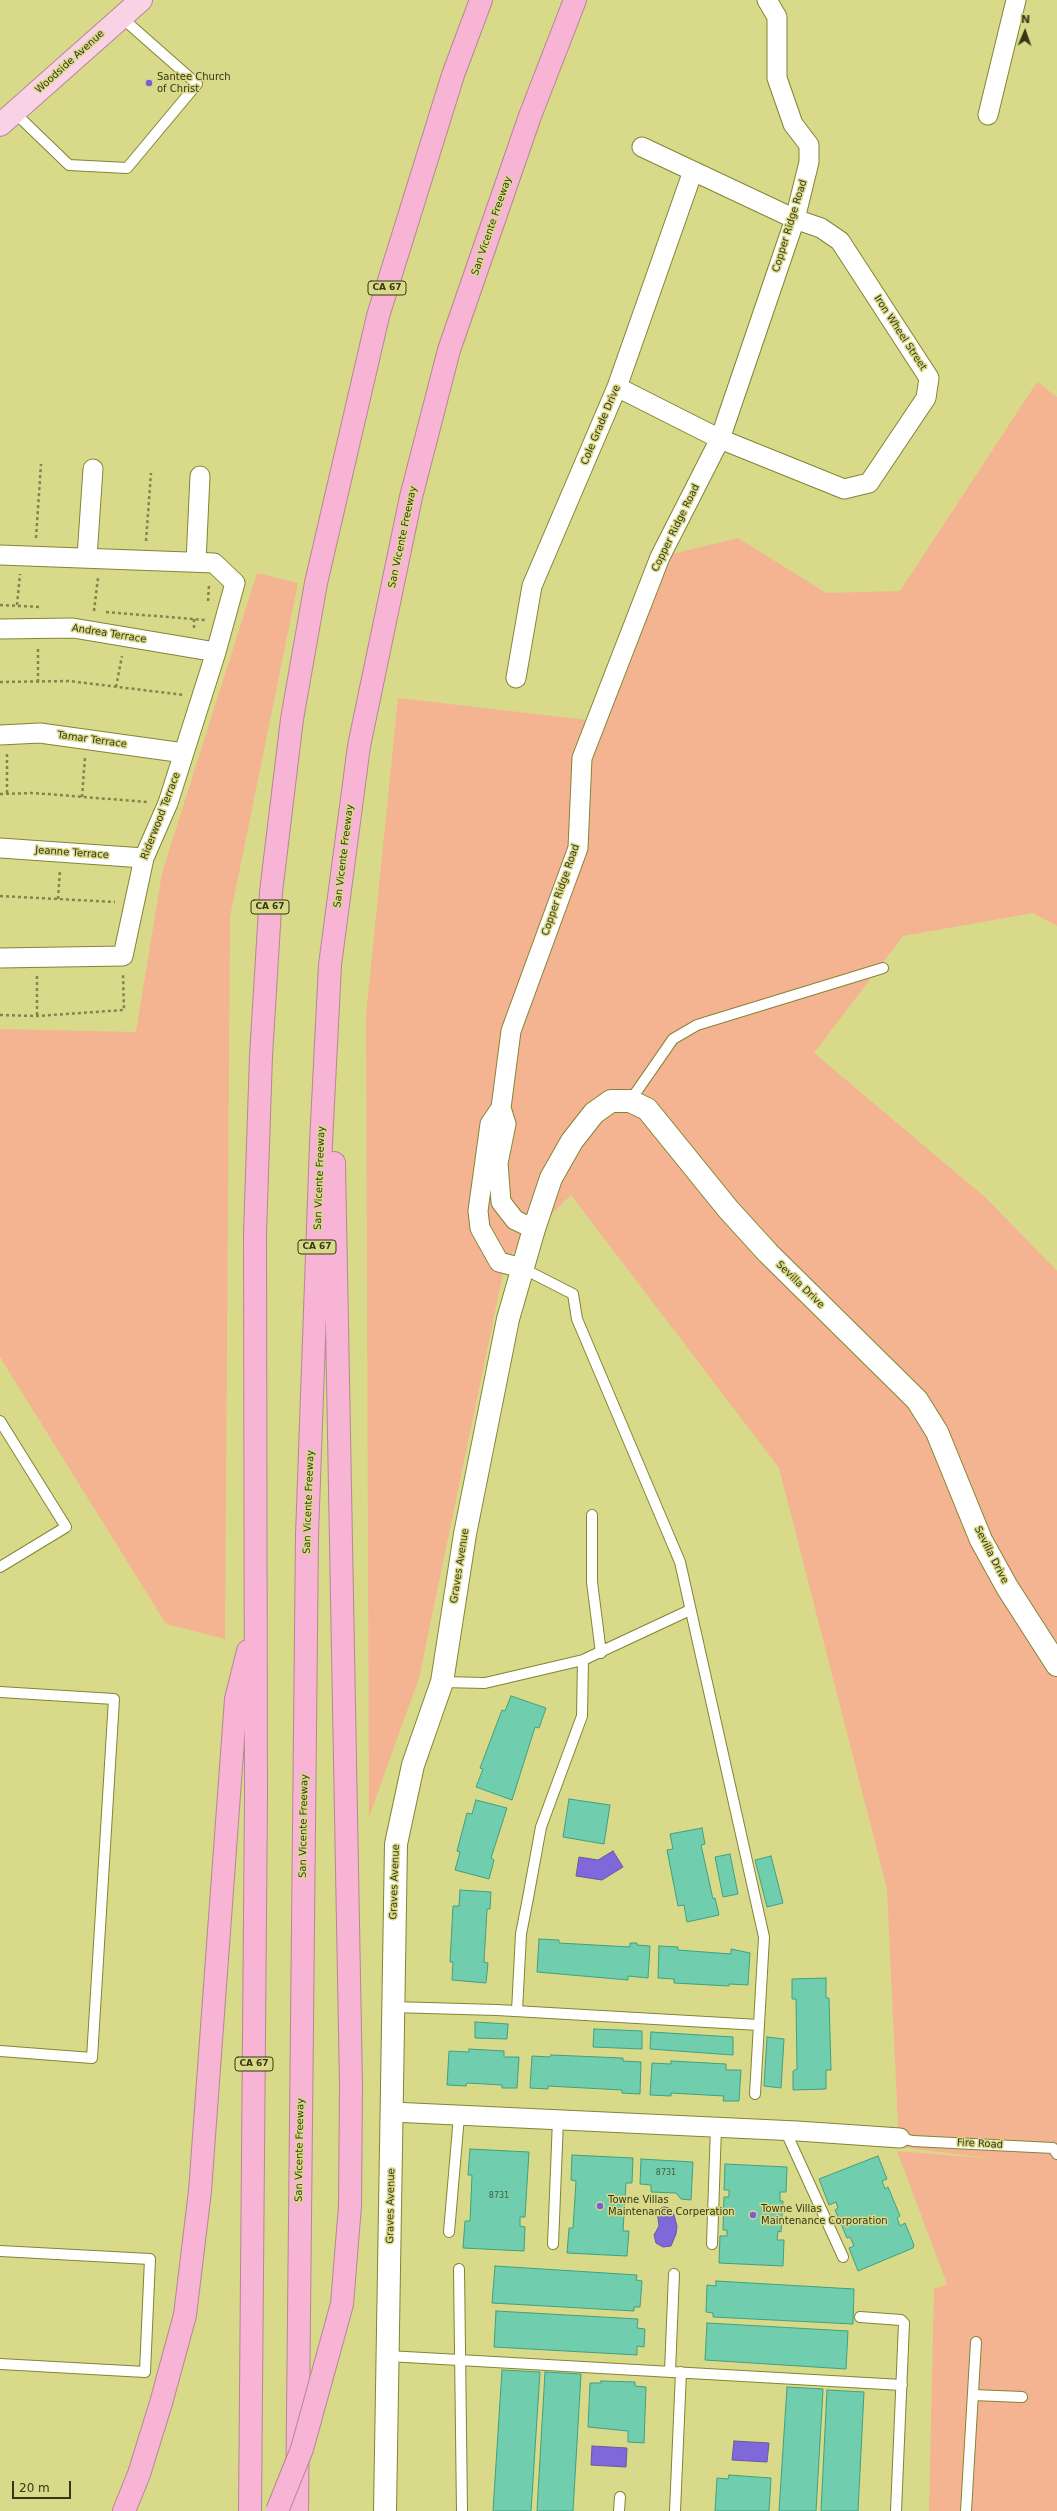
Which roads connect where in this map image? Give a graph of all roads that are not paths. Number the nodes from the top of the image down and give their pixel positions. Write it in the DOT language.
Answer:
graph roads {
  1 [pos="141,0"];
  2 [pos="481,0"];
  3 [pos="767,0"];
  4 [pos="1016,0"];
  5 [pos="572,8"];
  6 [pos="121,17"];
  7 [pos="988,115"];
  8 [pos="7,119"];
  9 [pos="642,147"];
  10 [pos="693,172"];
  11 [pos="795,219"];
  12 [pos="618,388"];
  13 [pos="720,440"];
  14 [pos="93,469"];
  15 [pos="200,476"];
  16 [pos="0,555"];
  17 [pos="94,557"];
  18 [pos="203,562"];
  19 [pos="0,629"];
  20 [pos="216,652"];
  21 [pos="516,678"];
  22 [pos="3,734"];
  23 [pos="184,753"];
  24 [pos="0,848"];
  25 [pos="144,858"];
  26 [pos="0,958"];
  27 [pos="330,965"];
  28 [pos="883,968"];
  29 [pos="630,1101"];
  30 [pos="501,1108"];
  31 [pos="534,1229"];
  32 [pos="522,1268"];
  33 [pos="0,1421"];
  34 [pos="592,1515"];
  35 [pos="0,1567"];
  36 [pos="690,1610"];
  37 [pos="256,1618"];
  38 [pos="601,1653"];
  39 [pos="583,1660"];
  40 [pos="1057,1665"];
  41 [pos="442,1682"];
  42 [pos="0,1692"];
  43 [pos="392,2007"];
  44 [pos="517,2011"];
  45 [pos="759,2025"];
  46 [pos="0,2051"];
  47 [pos="755,2094"];
  48 [pos="392,2112"];
  49 [pos="459,2116"];
  50 [pos="558,2120"];
  51 [pos="716,2127"];
  52 [pos="785,2130"];
  53 [pos="900,2138"];
  54 [pos="1057,2154"];
  55 [pos="450,2232"];
  56 [pos="554,2244"];
  57 [pos="712,2244"];
  58 [pos="0,2251"];
  59 [pos="843,2257"];
  60 [pos="459,2269"];
  61 [pos="674,2274"];
  62 [pos="860,2317"];
  63 [pos="976,2342"];
  64 [pos="388,2356"];
  65 [pos="461,2359"];
  66 [pos="0,2364"];
  67 [pos="670,2371"];
  68 [pos="681,2372"];
  69 [pos="902,2385"];
  70 [pos="973,2395"];
  71 [pos="1022,2397"];
  72 [pos="620,2497"];
  73 [pos="124,2511"];
  74 [pos="250,2511"];
  75 [pos="277,2511"];
  76 [pos="296,2511"];
  77 [pos="385,2511"];
  78 [pos="462,2511"];
  79 [pos="619,2511"];
  80 [pos="675,2511"];
  81 [pos="896,2511"];
  82 [pos="966,2511"];
  1 -- 6 [label="main road, Woodside Avenue"];
  2 -- 37 [label="highway, CA 67"];
  3 -- 11 [label="street, Copper Ridge Road"];
  4 -- 7 [label="street"];
  5 -- 27 [label="highway, San Vicente Freeway / CA 67"];
  6 -- 8 [label="main road, Woodside Avenue"];
  6 -- 8 [label="lane"];
  9 -- 10 [label="street, Iron Wheel Street"];
  10 -- 11 [label="street, Iron Wheel Street"];
  10 -- 12 [label="street, Cole Grade Drive"];
  11 -- 13 [label="street, Copper Ridge Road"];
  11 -- 13 [label="street, Iron Wheel Street"];
  12 -- 13 [label="street, Iron Wheel Street"];
  12 -- 21 [label="street, Cole Grade Drive"];
  13 -- 30 [label="street, Copper Ridge Road"];
  14 -- 17 [label="street"];
  15 -- 18 [label="street"];
  16 -- 17 [label="street"];
  17 -- 18 [label="street"];
  18 -- 20 [label="street, Riderwood Terrace"];
  19 -- 20 [label="street, Andrea Terrace"];
  20 -- 23 [label="street, Riderwood Terrace"];
  22 -- 23 [label="street, Tamar Terrace"];
  23 -- 25 [label="street, Riderwood Terrace"];
  24 -- 25 [label="street, Jeanne Terrace"];
  25 -- 26 [label="street, Riderwood Terrace"];
  27 -- 75 [label="highway, bridge"];
  27 -- 76 [label="highway, San Vicente Freeway / CA 67"];
  28 -- 29 [label="lane"];
  29 -- 31 [label="street, Sevilla Drive"];
  29 -- 40 [label="street, Sevilla Drive"];
  30 -- 31 [label="street, Copper Ridge Road"];
  30 -- 32 [label="street, Copper Ridge Road"];
  31 -- 32 [label="street, Sevilla Drive"];
  32 -- 36 [label="lane"];
  32 -- 41 [label="street, Graves Avenue"];
  33 -- 35 [label="lane"];
  34 -- 38 [label="lane"];
  36 -- 38 [label="lane"];
  36 -- 45 [label="lane"];
  37 -- 73 [label="highway"];
  37 -- 74 [label="highway, CA 67"];
  38 -- 39 [label="lane"];
  39 -- 41 [label="lane"];
  39 -- 44 [label="lane"];
  41 -- 43 [label="street, Graves Avenue"];
  42 -- 46 [label="lane"];
  43 -- 44 [label="lane"];
  43 -- 48 [label="street, Graves Avenue"];
  44 -- 45 [label="lane"];
  45 -- 47 [label="lane"];
  48 -- 49 [label="street"];
  48 -- 64 [label="street, Graves Avenue"];
  49 -- 50 [label="street"];
  49 -- 55 [label="lane"];
  50 -- 51 [label="street"];
  50 -- 56 [label="lane"];
  51 -- 52 [label="street"];
  51 -- 57 [label="lane"];
  52 -- 53 [label="street"];
  52 -- 59 [label="lane"];
  53 -- 54 [label="lane, Fire Road"];
  58 -- 66 [label="lane"];
  60 -- 65 [label="lane"];
  61 -- 67 [label="lane"];
  62 -- 69 [label="lane"];
  63 -- 70 [label="lane"];
  64 -- 65 [label="lane"];
  64 -- 77 [label="street, Graves Avenue"];
  65 -- 67 [label="lane"];
  65 -- 78 [label="lane"];
  67 -- 68 [label="lane"];
  68 -- 69 [label="lane"];
  68 -- 80 [label="lane"];
  69 -- 81 [label="lane"];
  70 -- 71 [label="lane"];
  70 -- 82 [label="lane"];
  72 -- 79 [label="lane"];
}
